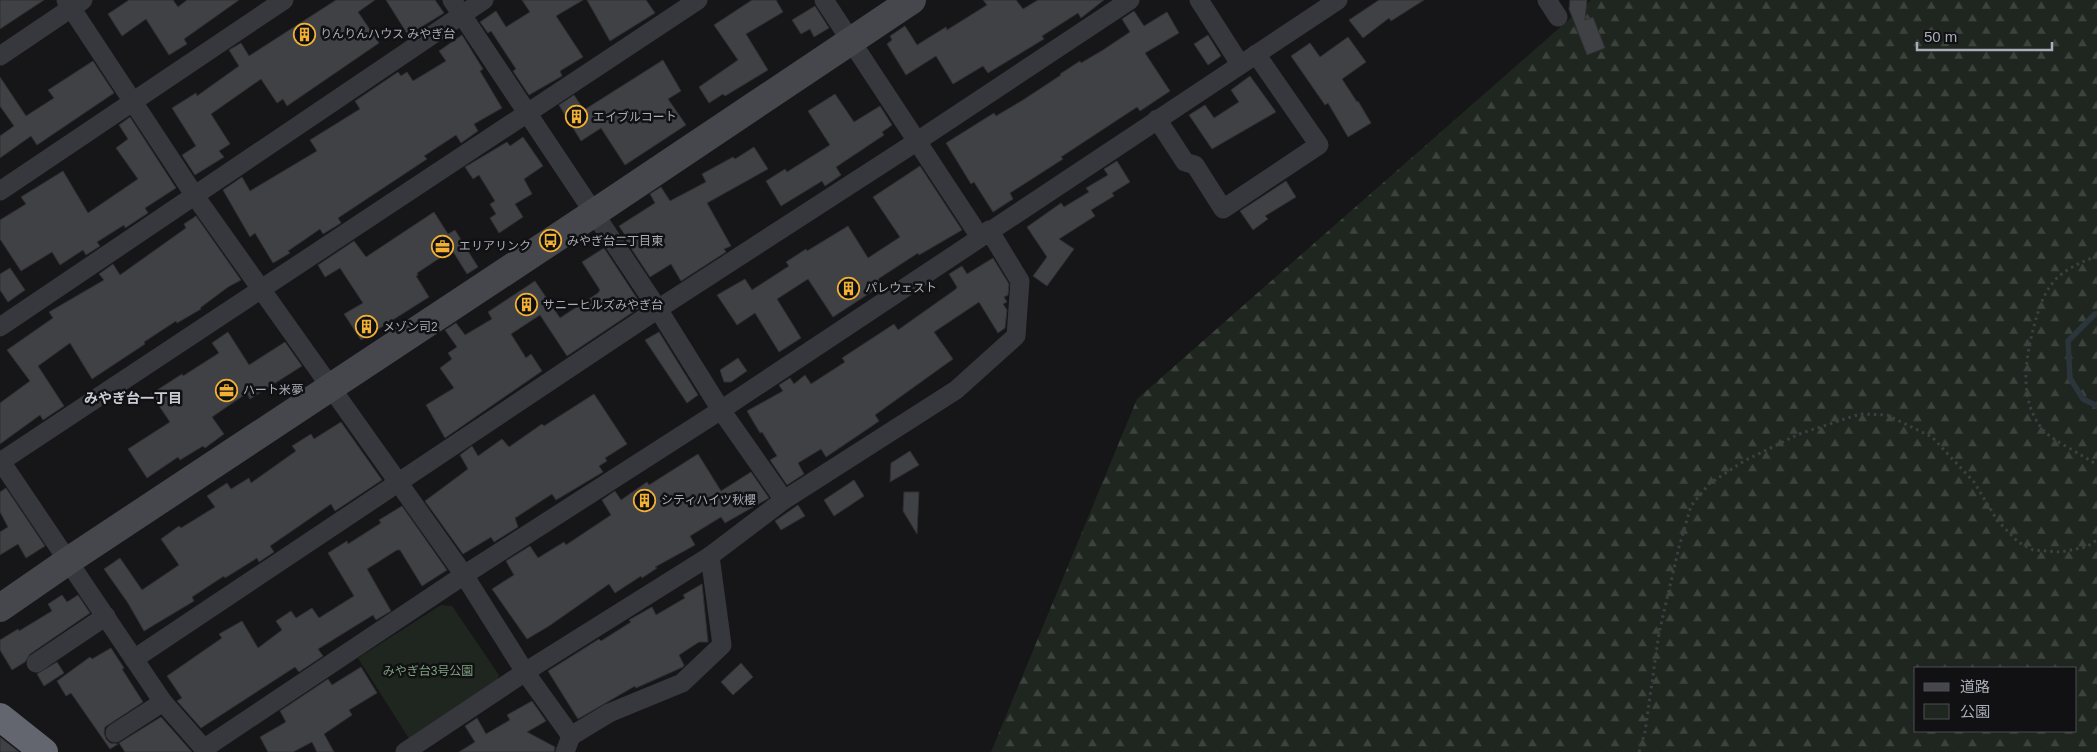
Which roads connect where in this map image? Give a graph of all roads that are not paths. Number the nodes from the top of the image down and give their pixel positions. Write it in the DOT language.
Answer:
graph roads {
  1 [pos="284,0"];
  2 [pos="484,0"];
  3 [pos="698,0"];
  4 [pos="824,0"];
  5 [pos="912,0"];
  6 [pos="1130,0"];
  7 [pos="1199,0"];
  8 [pos="1338,0"];
  9 [pos="1547,0"];
  10 [pos="73,3"];
  11 [pos="457,7"];
  12 [pos="1558,17"];
  13 [pos="850,40"];
  14 [pos="0,56"];
  15 [pos="1248,59"];
  16 [pos="132,103"];
  17 [pos="526,112"];
  18 [pos="1157,119"];
  19 [pos="916,142"];
  20 [pos="0,191"];
  21 [pos="196,196"];
  22 [pos="593,213"];
  23 [pos="985,234"];
  24 [pos="263,289"];
  25 [pos="658,309"];
  26 [pos="0,327"];
  27 [pos="331,387"];
  28 [pos="721,410"];
  29 [pos="0,461"];
  30 [pos="397,482"];
  31 [pos="784,500"];
  32 [pos="710,556"];
  33 [pos="68,561"];
  34 [pos="464,575"];
  35 [pos="0,608"];
  36 [pos="106,616"];
  37 [pos="134,659"];
  38 [pos="36,663"];
  39 [pos="525,672"];
  40 [pos="163,702"];
  41 [pos="0,717"];
  42 [pos="115,733"];
  43 [pos="568,744"];
  44 [pos="206,750"];
  45 [pos="44,752"];
  46 [pos="405,752"];
  1 -- 16 [label="street"];
  2 -- 11 [label="street"];
  3 -- 17 [label="street"];
  4 -- 13 [label="street"];
  5 -- 13 [label="street"];
  6 -- 19 [label="street"];
  7 -- 15 [label="street"];
  8 -- 15 [label="street"];
  9 -- 12 [label="street"];
  10 -- 14 [label="street"];
  10 -- 16 [label="street"];
  11 -- 17 [label="street"];
  11 -- 21 [label="street"];
  13 -- 19 [label="street"];
  13 -- 22 [label="street"];
  15 -- 18 [label="street"];
  15 -- 18 [label="street"];
  16 -- 20 [label="street"];
  16 -- 21 [label="street"];
  17 -- 22 [label="street"];
  17 -- 24 [label="street"];
  18 -- 23 [label="street"];
  19 -- 23 [label="street"];
  19 -- 25 [label="street"];
  21 -- 24 [label="street"];
  21 -- 26 [label="street"];
  22 -- 25 [label="street"];
  22 -- 27 [label="street"];
  23 -- 28 [label="street"];
  23 -- 31 [label="street"];
  24 -- 27 [label="street"];
  24 -- 29 [label="street"];
  25 -- 28 [label="street"];
  25 -- 30 [label="street"];
  27 -- 30 [label="street"];
  27 -- 33 [label="street"];
  28 -- 31 [label="street"];
  28 -- 34 [label="street"];
  29 -- 33 [label="street"];
  30 -- 34 [label="street"];
  30 -- 37 [label="street"];
  31 -- 32 [label="street"];
  32 -- 39 [label="street"];
  32 -- 43 [label="street"];
  33 -- 35 [label="street"];
  33 -- 36 [label="street"];
  34 -- 39 [label="street"];
  34 -- 44 [label="street"];
  36 -- 37 [label="street"];
  36 -- 38 [label="street"];
  37 -- 40 [label="street"];
  39 -- 43 [label="street"];
  39 -- 46 [label="street"];
  40 -- 42 [label="street"];
  40 -- 44 [label="street"];
  41 -- 45 [label="highway"];
}
